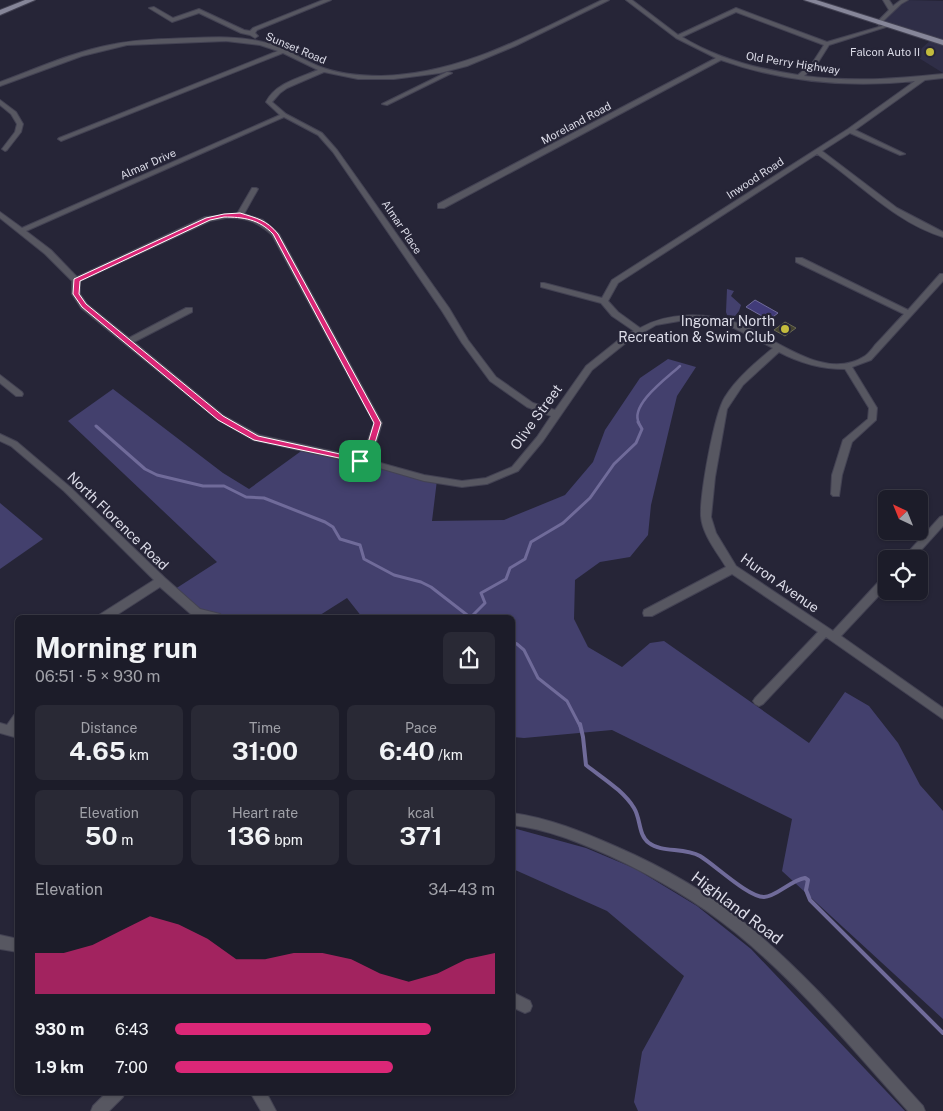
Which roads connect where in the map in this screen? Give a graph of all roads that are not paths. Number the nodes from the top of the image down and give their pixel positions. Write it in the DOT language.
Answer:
graph roads {
  1 [pos="30,0"];
  2 [pos="328,0"];
  3 [pos="606,0"];
  4 [pos="629,0"];
  5 [pos="808,0"];
  6 [pos="886,0"];
  7 [pos="905,0"];
  8 [pos="152,8"];
  9 [pos="892,10"];
  10 [pos="1,12"];
  11 [pos="883,24"];
  12 [pos="252,33"];
  13 [pos="678,37"];
  14 [pos="266,44"];
  15 [pos="827,44"];
  16 [pos="943,44"];
  17 [pos="282,51"];
  18 [pos="720,58"];
  19 [pos="459,67"];
  20 [pos="323,70"];
  21 [pos="800,76"];
  22 [pos="943,76"];
  23 [pos="923,78"];
  24 [pos="0,84"];
  25 [pos="0,102"];
  26 [pos="385,104"];
  27 [pos="284,115"];
  28 [pos="850,130"];
  29 [pos="61,140"];
  30 [pos="5,149"];
  31 [pos="816,151"];
  32 [pos="902,154"];
  33 [pos="254,189"];
  34 [pos="441,206"];
  35 [pos="0,214"];
  36 [pos="240,215"];
  37 [pos="21,231"];
  38 [pos="943,235"];
  39 [pos="799,260"];
  40 [pos="943,276"];
  41 [pos="76,280"];
  42 [pos="544,285"];
  43 [pos="604,301"];
  44 [pos="189,310"];
  45 [pos="908,313"];
  46 [pos="638,330"];
  47 [pos="128,342"];
  48 [pos="778,348"];
  49 [pos="847,366"];
  50 [pos="0,378"];
  51 [pos="19,394"];
  52 [pos="556,414"];
  53 [pos="0,437"];
  54 [pos="360,461"];
  55 [pos="836,494"];
  56 [pos="943,520"];
  57 [pos="915,550"];
  58 [pos="732,569"];
  59 [pos="161,581"];
  60 [pos="878,589"];
  61 [pos="648,613"];
  62 [pos="108,615"];
  63 [pos="204,615"];
  64 [pos="830,634"];
  65 [pos="759,701"];
  66 [pos="943,712"];
  67 [pos="515,820"];
  68 [pos="0,942"];
  69 [pos="15,945"];
  70 [pos="515,1001"];
  71 [pos="525,1006"];
  72 [pos="115,1095"];
  73 [pos="258,1095"];
  74 [pos="98,1111"];
  75 [pos="269,1111"];
  76 [pos="918,1111"];
  1 -- 10 [label="main road"];
  2 -- 12 [label="street"];
  3 -- 19 [label="street, Sunset Road"];
  4 -- 13 [label="street, Old Perry Highway"];
  5 -- 11 [label="main road"];
  6 -- 9 [label="street"];
  7 -- 9 [label="street"];
  8 -- 12 [label="street, Sunset Road"];
  9 -- 11 [label="street"];
  11 -- 15 [label="street"];
  11 -- 16 [label="main road"];
  12 -- 14 [label="street, Sunset Road"];
  13 -- 15 [label="street"];
  13 -- 18 [label="street, Old Perry Highway"];
  14 -- 17 [label="street, Sunset Road"];
  14 -- 24 [label="street, Sunset Road"];
  15 -- 21 [label="street"];
  17 -- 20 [label="street, Sunset Road"];
  17 -- 29 [label="street"];
  18 -- 21 [label="street, Old Perry Highway"];
  18 -- 34 [label="street, Moreland Road"];
  19 -- 20 [label="street, Sunset Road"];
  19 -- 26 [label="street"];
  20 -- 27 [label="street, Almar Place"];
  21 -- 23 [label="street, Old Perry Highway"];
  22 -- 23 [label="street, Old Perry Highway"];
  23 -- 28 [label="street, Inwood Road"];
  25 -- 30 [label="street"];
  27 -- 37 [label="street, Almar Drive"];
  27 -- 52 [label="street, Almar Place"];
  28 -- 31 [label="street, Inwood Road"];
  28 -- 32 [label="street"];
  31 -- 38 [label="street"];
  31 -- 43 [label="street, Inwood Road"];
  33 -- 36 [label="street"];
  35 -- 37 [label="street"];
  36 -- 41 [label="street"];
  36 -- 54 [label="street"];
  37 -- 41 [label="street"];
  39 -- 45 [label="street"];
  40 -- 45 [label="street, Olive Street"];
  41 -- 47 [label="street, Olive Street"];
  42 -- 43 [label="street"];
  43 -- 46 [label="street"];
  44 -- 47 [label="street"];
  45 -- 49 [label="street, Olive Street"];
  46 -- 48 [label="street, Olive Street"];
  46 -- 52 [label="street, Olive Street"];
  47 -- 54 [label="street, Olive Street"];
  48 -- 49 [label="street, Olive Street"];
  48 -- 58 [label="street, Huron Avenue"];
  49 -- 55 [label="street"];
  50 -- 51 [label="street"];
  52 -- 54 [label="street, Olive Street"];
  53 -- 59 [label="street, North Florence Road"];
  56 -- 57 [label="street"];
  58 -- 61 [label="street"];
  58 -- 64 [label="street, Huron Avenue"];
  59 -- 62 [label="street"];
  59 -- 63 [label="street, North Florence Road"];
  60 -- 64 [label="street"];
  64 -- 65 [label="street"];
  64 -- 66 [label="street, Huron Avenue"];
  67 -- 76 [label="street, Highland Road"];
  68 -- 69 [label="street"];
  70 -- 71 [label="street"];
  72 -- 74 [label="street"];
  73 -- 75 [label="street"];
}
